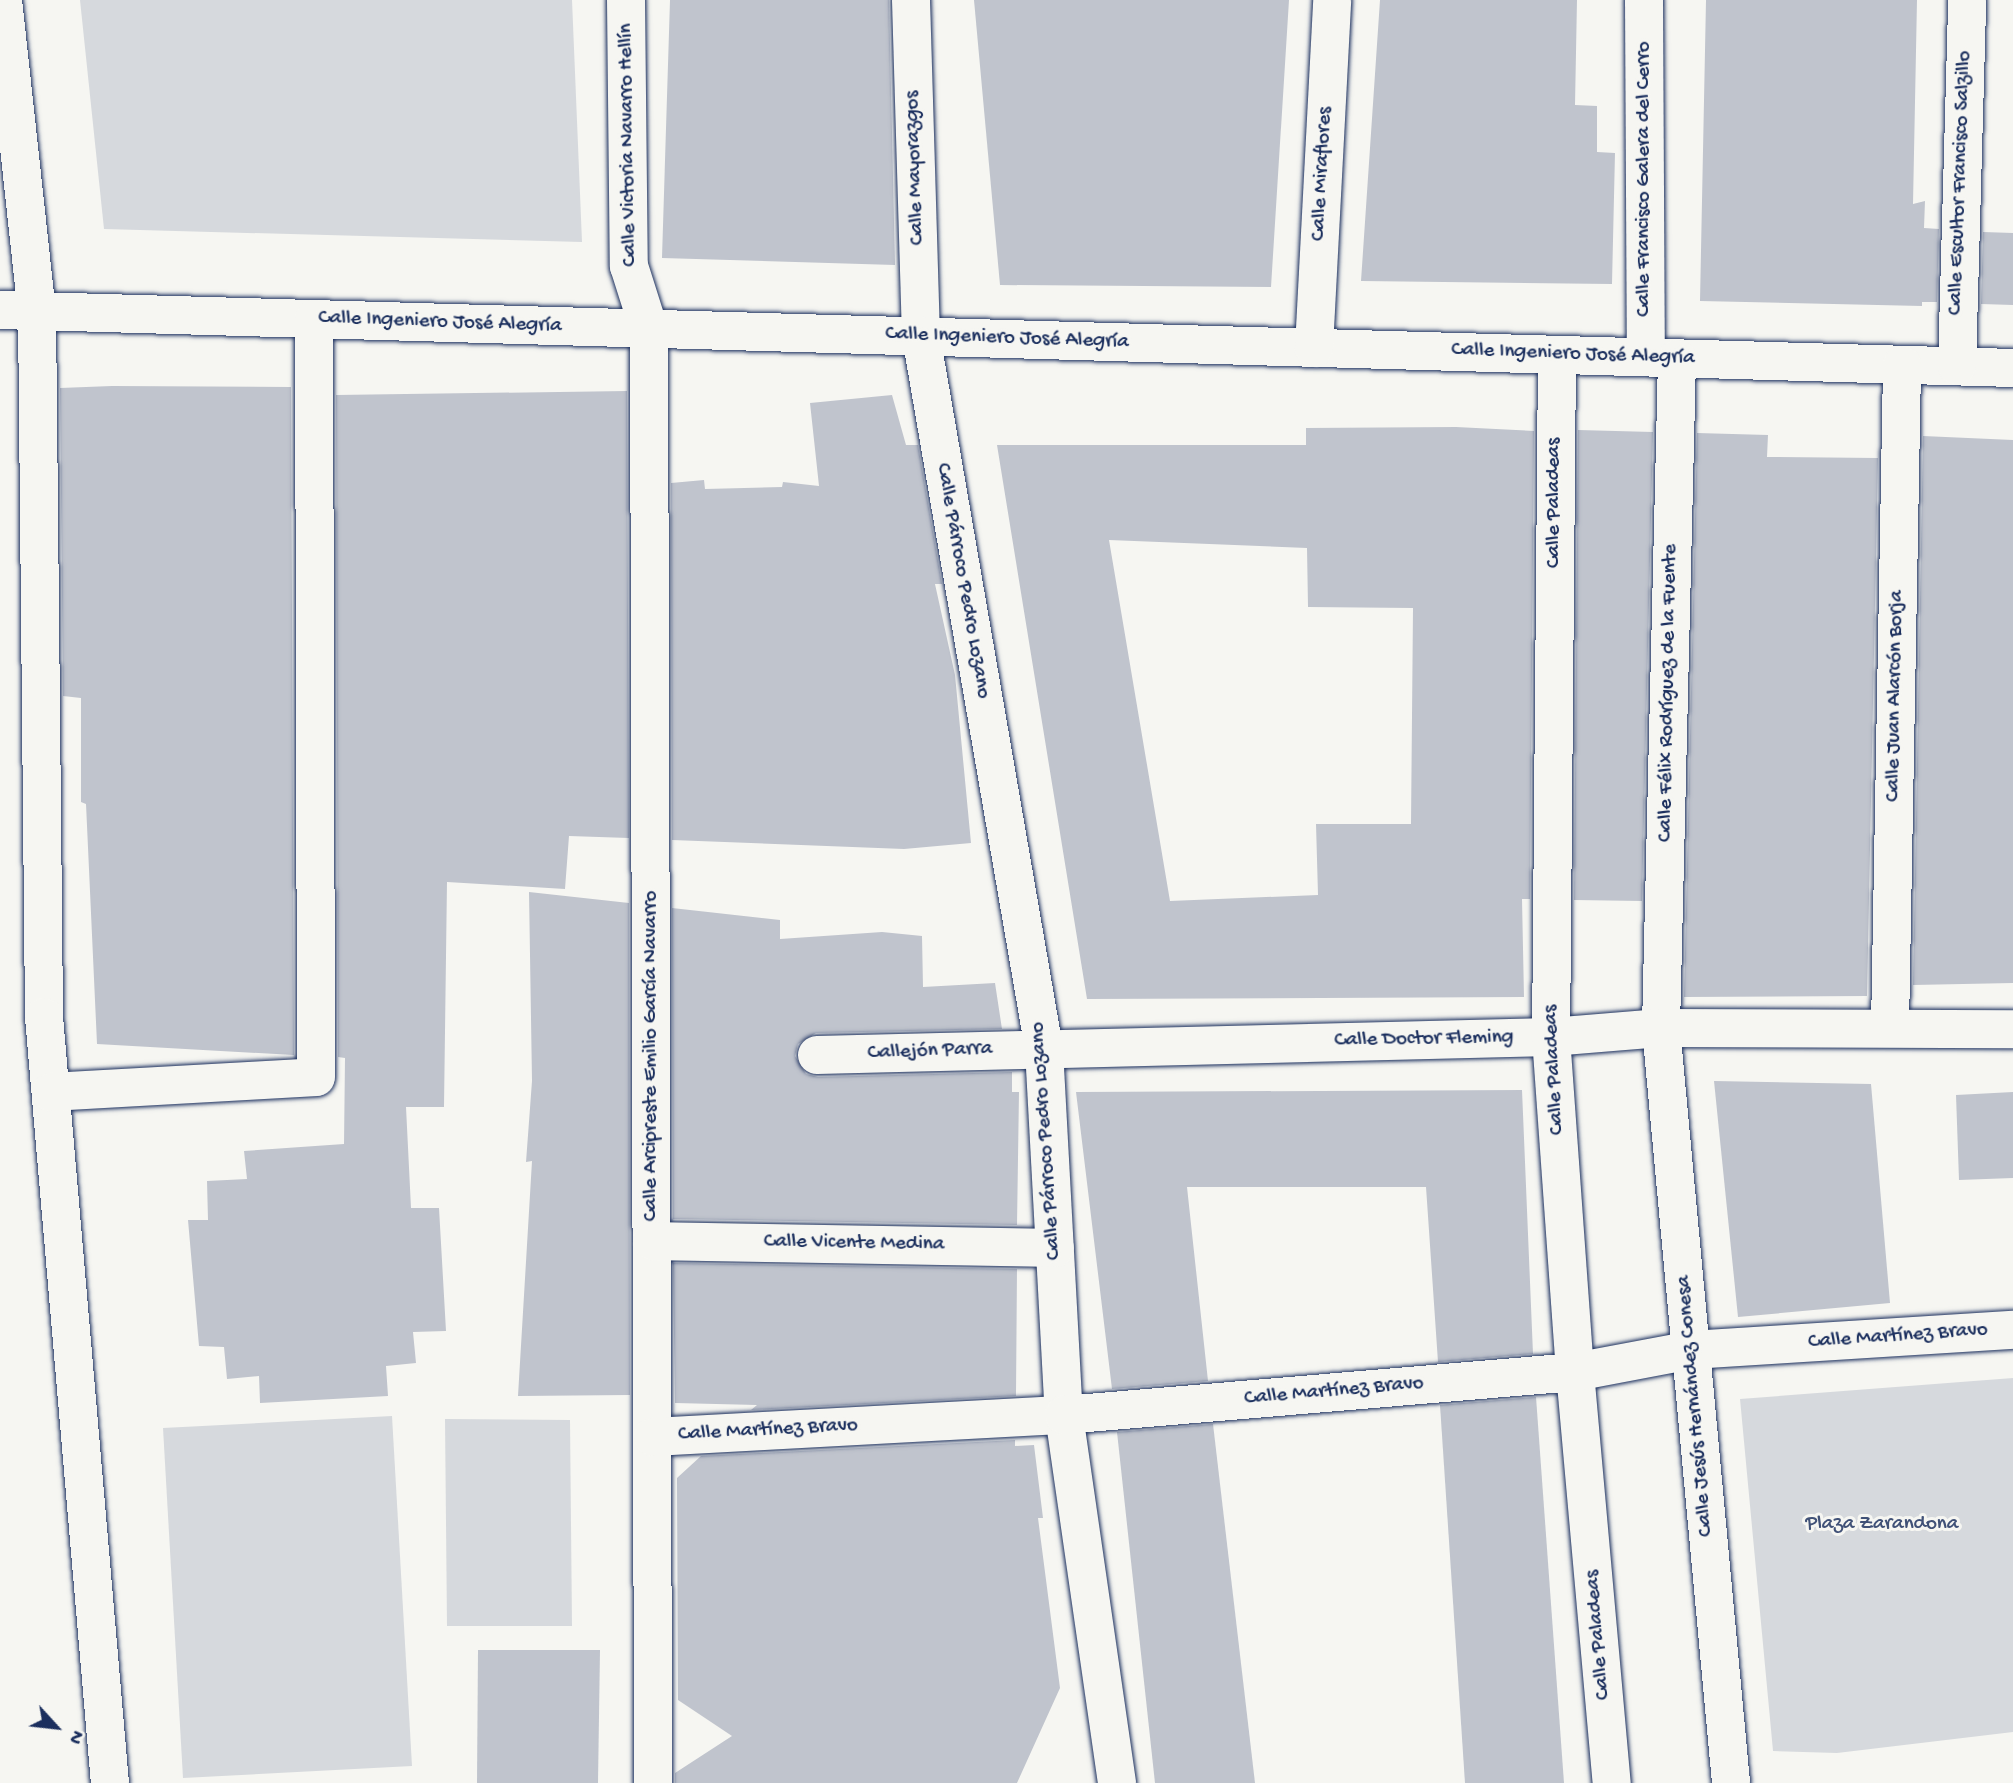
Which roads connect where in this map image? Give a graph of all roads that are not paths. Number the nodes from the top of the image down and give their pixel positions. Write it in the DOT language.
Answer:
graph roads {
  1 [pos="3,0"];
  2 [pos="626,0"];
  3 [pos="911,0"];
  4 [pos="1332,0"];
  5 [pos="1644,0"];
  6 [pos="1967,0"];
  7 [pos="19,311"];
  8 [pos="314,319"];
  9 [pos="649,329"];
  10 [pos="921,337"];
  11 [pos="1314,348"];
  12 [pos="1557,355"];
  13 [pos="1662,358"];
  14 [pos="1902,365"];
  15 [pos="1957,366"];
  16 [pos="2013,368"];
  17 [pos="1661,1028"];
  18 [pos="1890,1028"];
  19 [pos="2013,1029"];
  20 [pos="1551,1037"];
  21 [pos="1044,1049"];
  22 [pos="817,1055"];
  23 [pos="51,1092"];
  24 [pos="652,1241"];
  25 [pos="1055,1248"];
  26 [pos="2013,1329"];
  27 [pos="1691,1350"];
  28 [pos="1575,1372"];
  29 [pos="1064,1415"];
  30 [pos="653,1437"];
  31 [pos="110,1783"];
  32 [pos="653,1783"];
  33 [pos="1118,1783"];
  34 [pos="1612,1783"];
  35 [pos="1731,1783"];
  1 -- 7 [label="street"];
  2 -- 9 [label="street, Calle Victoria Navarro Hellín"];
  3 -- 10 [label="street, Calle Mayorazgos"];
  4 -- 11 [label="street, Calle Miraflores"];
  5 -- 13 [label="street, Calle Francisco Galera del Cerro"];
  6 -- 15 [label="street, Calle Escultor Francisco Salzillo"];
  7 -- 8 [label="street, Calle Ingeniero José Alegría"];
  7 -- 23 [label="street"];
  8 -- 9 [label="street, Calle Ingeniero José Alegría"];
  8 -- 23 [label="street"];
  9 -- 10 [label="street, Calle Ingeniero José Alegría"];
  9 -- 24 [label="street, Calle Arcipreste Emilio García Navarro"];
  10 -- 11 [label="street, Calle Ingeniero José Alegría"];
  10 -- 21 [label="street, Calle Párroco Pedro Lozano"];
  11 -- 12 [label="street, Calle Ingeniero José Alegría"];
  12 -- 13 [label="street, Calle Ingeniero José Alegría"];
  12 -- 20 [label="street, Calle Paladeas"];
  13 -- 14 [label="street, Calle Ingeniero José Alegría"];
  13 -- 17 [label="street, Calle Félix Rodríguez de la Fuente"];
  14 -- 15 [label="street, Calle Ingeniero José Alegría"];
  14 -- 18 [label="street, Calle Juan Alarcón Borja"];
  15 -- 16 [label="street, Calle Ingeniero José Alegría"];
  17 -- 18 [label="street, Calle Doctor Fleming"];
  17 -- 20 [label="street, Calle Doctor Fleming"];
  17 -- 27 [label="street, Calle Jesús Hernández Conesa"];
  18 -- 19 [label="street, Calle Doctor Fleming"];
  20 -- 21 [label="street, Calle Doctor Fleming"];
  20 -- 28 [label="street, Calle Paladeas"];
  21 -- 22 [label="street, Callejón Parra"];
  21 -- 25 [label="street, Calle Párroco Pedro Lozano"];
  23 -- 31 [label="street"];
  24 -- 25 [label="street, Calle Vicente Medina"];
  24 -- 30 [label="street, Calle Arcipreste Emilio García Navarro"];
  25 -- 29 [label="street, Calle Párroco Pedro Lozano"];
  26 -- 27 [label="street, Calle Martínez Bravo"];
  27 -- 28 [label="street, Calle Martínez Bravo"];
  27 -- 35 [label="street, Calle Jesús Hernández Conesa"];
  28 -- 29 [label="street, Calle Martínez Bravo"];
  28 -- 34 [label="street, Calle Paladeas"];
  29 -- 30 [label="street, Calle Martínez Bravo"];
  29 -- 33 [label="street, Calle Párroco Pedro Lozano"];
  30 -- 32 [label="street, Calle Arcipreste Emilio García Navarro"];
}
